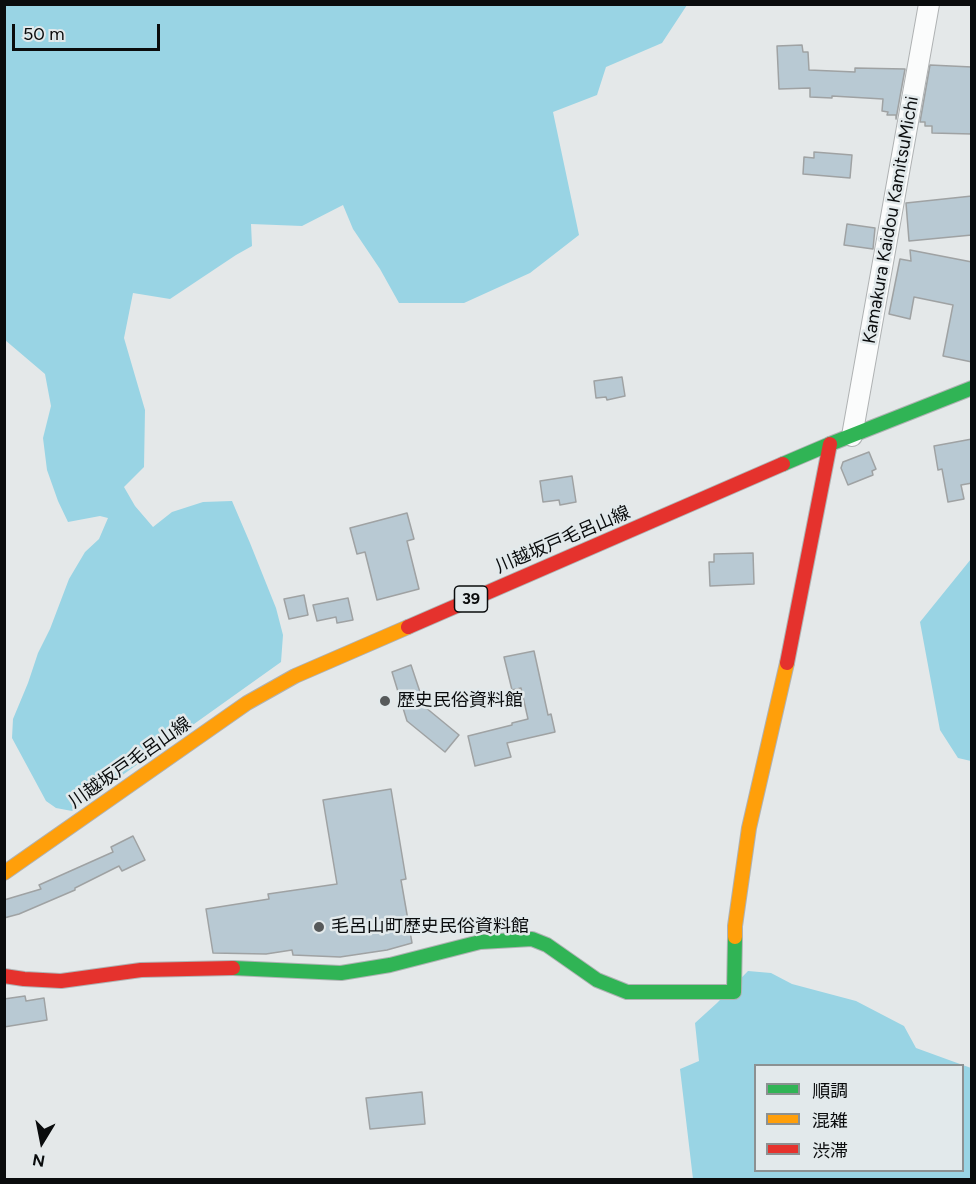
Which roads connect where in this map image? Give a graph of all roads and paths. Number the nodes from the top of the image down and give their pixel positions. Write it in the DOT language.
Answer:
graph roads {
  1 [pos="929,4"];
  2 [pos="972,388"];
  3 [pos="852,436"];
  4 [pos="830,444"];
  5 [pos="4,873"];
  6 [pos="4,976"];
  1 -- 3 [label="street, Kamakura Kaidou KamitsuMichi"];
  2 -- 3 [label="street, 川越坂戸毛呂山線 / 39"];
  3 -- 4 [label="street, 川越坂戸毛呂山線 / 39"];
  4 -- 5 [label="street, 川越坂戸毛呂山線 / 39"];
  4 -- 6 [label="street"];
}
